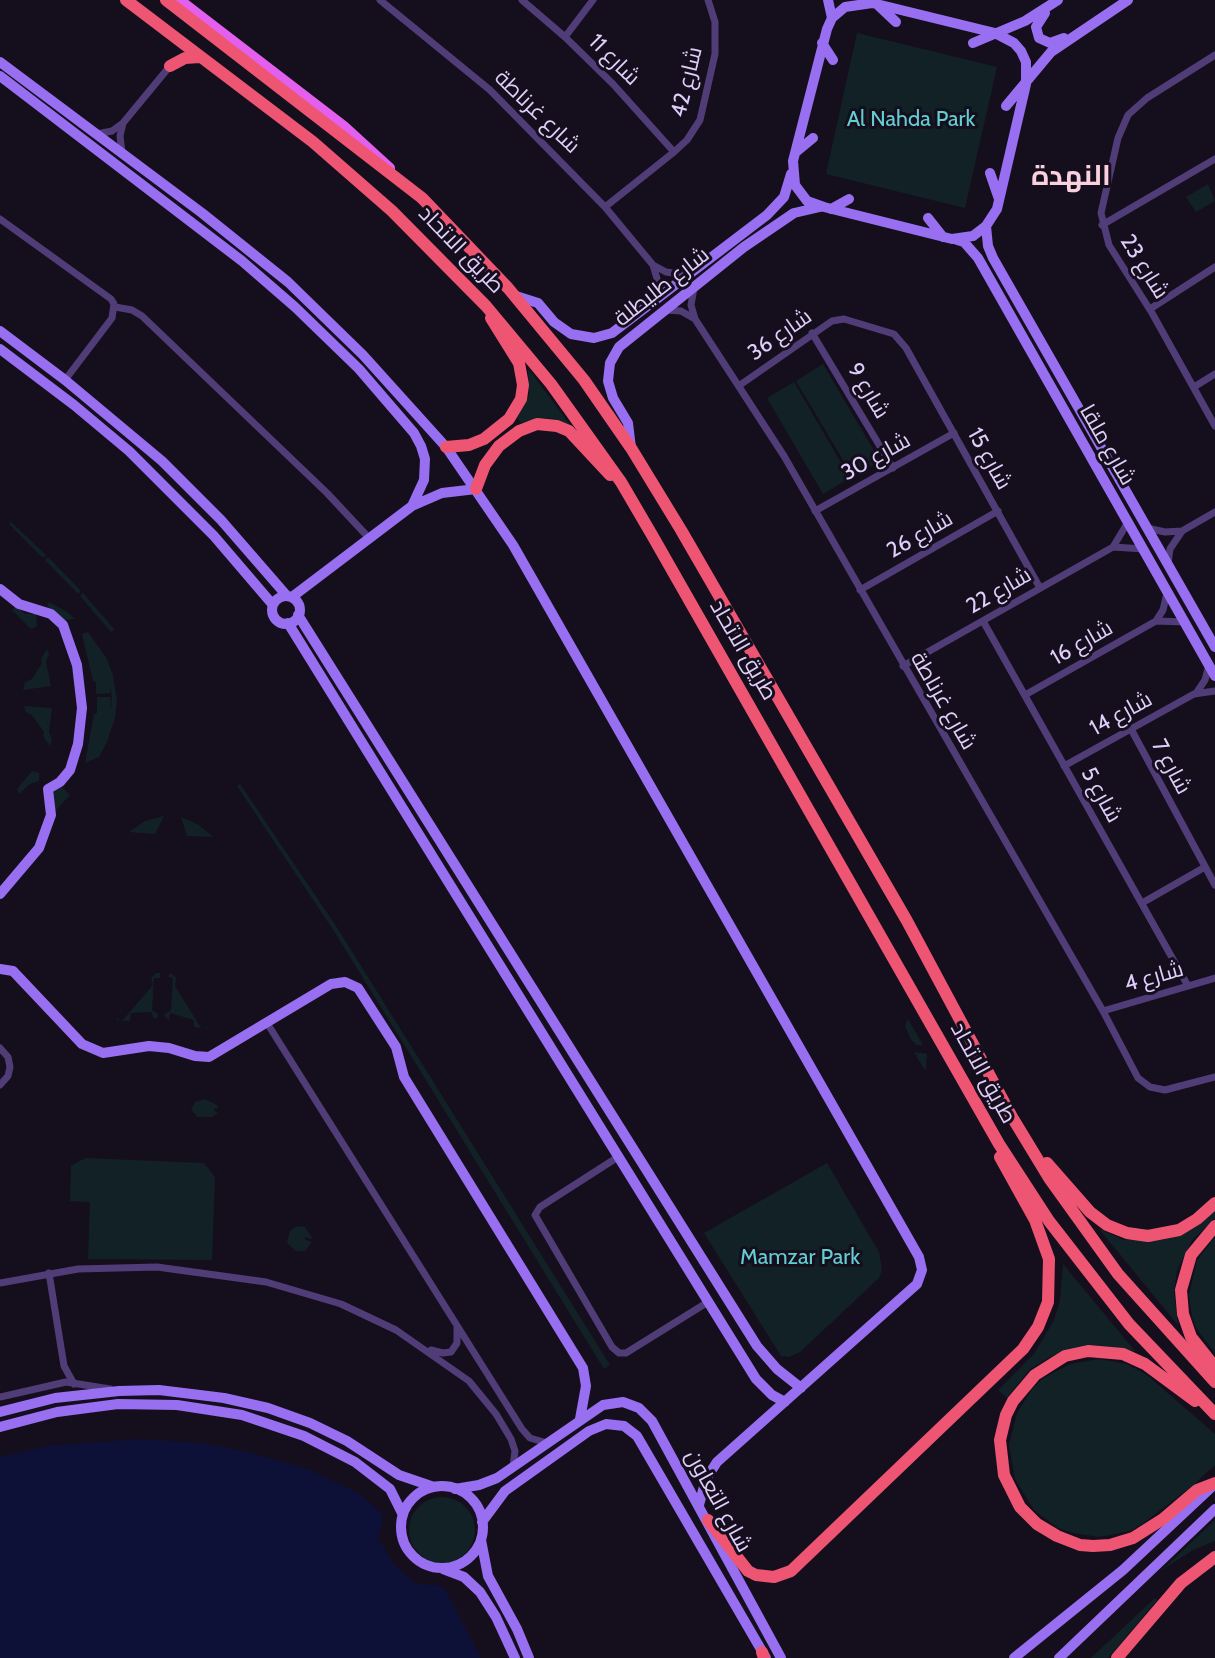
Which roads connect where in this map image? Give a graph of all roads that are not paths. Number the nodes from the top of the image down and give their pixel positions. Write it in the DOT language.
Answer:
graph roads {
  1 [pos="126,0"];
  2 [pos="166,0"];
  3 [pos="180,0"];
  4 [pos="522,0"];
  5 [pos="593,0"];
  6 [pos="708,0"];
  7 [pos="828,0"];
  8 [pos="1121,0"];
  9 [pos="1128,0"];
  10 [pos="382,1"];
  11 [pos="858,2"];
  12 [pos="1054,3"];
  13 [pos="879,4"];
  14 [pos="1107,14"];
  15 [pos="832,18"];
  16 [pos="896,22"];
  17 [pos="995,33"];
  18 [pos="1074,34"];
  19 [pos="565,37"];
  20 [pos="822,43"];
  21 [pos="972,43"];
  22 [pos="1215,55"];
  23 [pos="200,57"];
  24 [pos="832,60"];
  25 [pos="0,62"];
  26 [pos="170,66"];
  27 [pos="0,76"];
  28 [pos="1026,84"];
  29 [pos="1006,105"];
  30 [pos="123,123"];
  31 [pos="95,134"];
  32 [pos="813,138"];
  33 [pos="675,152"];
  34 [pos="796,152"];
  35 [pos="123,155"];
  36 [pos="1215,159"];
  37 [pos="792,171"];
  38 [pos="990,173"];
  39 [pos="402,182"];
  40 [pos="999,199"];
  41 [pos="849,200"];
  42 [pos="605,207"];
  43 [pos="827,208"];
  44 [pos="928,218"];
  45 [pos="0,219"];
  46 [pos="754,225"];
  47 [pos="1102,225"];
  48 [pos="986,226"];
  49 [pos="943,237"];
  50 [pos="957,240"];
  51 [pos="744,247"];
  52 [pos="653,265"];
  53 [pos="1215,267"];
  54 [pos="687,274"];
  55 [pos="696,285"];
  56 [pos="516,296"];
  57 [pos="657,297"];
  58 [pos="486,306"];
  59 [pos="115,307"];
  60 [pos="1150,309"];
  61 [pos="658,313"];
  62 [pos="695,319"];
  63 [pos="627,322"];
  64 [pos="0,331"];
  65 [pos="812,333"];
  66 [pos="630,337"];
  67 [pos="906,348"];
  68 [pos="0,349"];
  69 [pos="1215,374"];
  70 [pos="65,380"];
  71 [pos="740,385"];
  72 [pos="1194,387"];
  73 [pos="1215,426"];
  74 [pos="954,433"];
  75 [pos="446,447"];
  76 [pos="631,448"];
  77 [pos="129,451"];
  78 [pos="162,461"];
  79 [pos="893,468"];
  80 [pos="621,482"];
  81 [pos="476,489"];
  82 [pos="412,506"];
  83 [pos="815,511"];
  84 [pos="998,511"];
  85 [pos="1215,512"];
  86 [pos="1128,522"];
  87 [pos="1147,528"];
  88 [pos="1182,531"];
  89 [pos="369,538"];
  90 [pos="1113,548"];
  91 [pos="1144,549"];
  92 [pos="1168,563"];
  93 [pos="1040,588"];
  94 [pos="0,589"];
  95 [pos="860,590"];
  96 [pos="1167,590"];
  97 [pos="289,597"];
  98 [pos="273,605"];
  99 [pos="298,615"];
  100 [pos="983,621"];
  101 [pos="1156,621"];
  102 [pos="1185,622"];
  103 [pos="288,623"];
  104 [pos="1215,647"];
  105 [pos="1209,665"];
  106 [pos="903,666"];
  107 [pos="1215,676"];
  108 [pos="1215,691"];
  109 [pos="1194,694"];
  110 [pos="1025,695"];
  111 [pos="1131,729"];
  112 [pos="1064,766"];
  113 [pos="1205,867"];
  114 [pos="1215,885"];
  115 [pos="0,894"];
  116 [pos="1142,903"];
  117 [pos="0,969"];
  118 [pos="1215,978"];
  119 [pos="1188,986"];
  120 [pos="1103,1011"];
  121 [pos="267,1023"];
  122 [pos="0,1048"];
  123 [pos="1215,1077"];
  124 [pos="0,1085"];
  125 [pos="1026,1138"];
  126 [pos="999,1143"];
  127 [pos="618,1157"];
  128 [pos="1215,1203"];
  129 [pos="1215,1226"];
  130 [pos="49,1273"];
  131 [pos="0,1283"];
  132 [pos="708,1302"];
  133 [pos="456,1323"];
  134 [pos="420,1346"];
  135 [pos="471,1348"];
  136 [pos="453,1350"];
  137 [pos="64,1366"];
  138 [pos="1215,1367"];
  139 [pos="452,1368"];
  140 [pos="1215,1382"];
  141 [pos="74,1383"];
  142 [pos="57,1384"];
  143 [pos="801,1388"];
  144 [pos="119,1391"];
  145 [pos="0,1397"];
  146 [pos="785,1402"];
  147 [pos="594,1409"];
  148 [pos="0,1412"];
  149 [pos="1215,1414"];
  150 [pos="580,1419"];
  151 [pos="602,1425"];
  152 [pos="0,1427"];
  153 [pos="547,1443"];
  154 [pos="513,1468"];
  155 [pos="1215,1483"];
  156 [pos="434,1487"];
  157 [pos="455,1489"];
  158 [pos="699,1505"];
  159 [pos="1215,1509"];
  160 [pos="403,1515"];
  161 [pos="708,1520"];
  162 [pos="482,1522"];
  163 [pos="481,1539"];
  164 [pos="1215,1557"];
  165 [pos="440,1568"];
  166 [pos="764,1656"];
  167 [pos="515,1658"];
  168 [pos="529,1658"];
  169 [pos="781,1658"];
  170 [pos="1014,1658"];
  171 [pos="1059,1658"];
  172 [pos="1117,1658"];
  1 -- 23 [label="highway, طريق الاتحاد"];
  2 -- 39 [label="highway, طريق الاتحاد"];
  3 -- 39 [label="main road"];
  4 -- 19 [label="street, شارع 11"];
  5 -- 19 [label="street"];
  6 -- 33 [label="street, شارع 42"];
  7 -- 15 [label="street"];
  8 -- 14 [label="street"];
  9 -- 14 [label="street"];
  10 -- 42 [label="street, شارع غرناطة"];
  11 -- 13 [label="street"];
  11 -- 15 [label="street"];
  12 -- 17 [label="street"];
  12 -- 18 [label="street"];
  13 -- 16 [label="street"];
  13 -- 17 [label="street"];
  14 -- 18 [label="street"];
  15 -- 20 [label="street, شارع طليطلة"];
  17 -- 21 [label="street"];
  17 -- 28 [label="street"];
  18 -- 28 [label="street"];
  19 -- 33 [label="street, شارع 11"];
  20 -- 24 [label="street"];
  20 -- 34 [label="street, شارع طليطلة"];
  22 -- 47 [label="street, شارع 23"];
  23 -- 26 [label="highway"];
  23 -- 58 [label="highway, طريق الاتحاد"];
  25 -- 31 [label="street"];
  26 -- 30 [label="street"];
  27 -- 82 [label="street"];
  28 -- 29 [label="street"];
  28 -- 40 [label="street"];
  30 -- 31 [label="street"];
  30 -- 35 [label="street"];
  31 -- 35 [label="street"];
  32 -- 34 [label="street"];
  33 -- 42 [label="street, شارع 42"];
  34 -- 37 [label="street, شارع طليطلة"];
  35 -- 75 [label="street"];
  36 -- 47 [label="street"];
  37 -- 43 [label="street"];
  37 -- 46 [label="street, شارع طليطلة"];
  38 -- 40 [label="street"];
  39 -- 56 [label="highway, طريق الاتحاد"];
  40 -- 48 [label="street"];
  41 -- 43 [label="street"];
  42 -- 52 [label="street, شارع غرناطة"];
  43 -- 49 [label="street"];
  43 -- 51 [label="street, شارع طليطلة"];
  44 -- 49 [label="street"];
  45 -- 59 [label="street"];
  46 -- 51 [label="street"];
  46 -- 54 [label="street, شارع طليطلة"];
  47 -- 60 [label="street, شارع 23"];
  48 -- 50 [label="street"];
  48 -- 87 [label="street, شارع ملقا"];
  49 -- 50 [label="street"];
  50 -- 86 [label="street, شارع ملقا"];
  51 -- 55 [label="street, شارع طليطلة"];
  52 -- 54 [label="street"];
  52 -- 57 [label="street"];
  53 -- 60 [label="street"];
  54 -- 57 [label="street, شارع طليطلة"];
  55 -- 61 [label="street, شارع طليطلة"];
  55 -- 62 [label="street"];
  56 -- 63 [label="street, شارع طليطلة"];
  56 -- 76 [label="highway, طريق الاتحاد"];
  57 -- 63 [label="street, شارع طليطلة"];
  58 -- 75 [label="highway"];
  58 -- 80 [label="highway, طريق الاتحاد"];
  59 -- 70 [label="street"];
  59 -- 89 [label="street"];
  60 -- 72 [label="street, شارع 23"];
  61 -- 62 [label="street"];
  61 -- 66 [label="street, شارع طليطلة"];
  62 -- 71 [label="street, شارع غرناطة"];
  63 -- 66 [label="street"];
  64 -- 70 [label="street"];
  65 -- 67 [label="street, شارع 36"];
  65 -- 71 [label="street, شارع 36"];
  65 -- 79 [label="street, شارع 9"];
  66 -- 76 [label="street, شارع طليطلة"];
  67 -- 74 [label="street, شارع 15"];
  68 -- 77 [label="street"];
  69 -- 72 [label="street"];
  70 -- 78 [label="street"];
  71 -- 83 [label="street, شارع غرناطة"];
  72 -- 73 [label="street, شارع 23"];
  74 -- 79 [label="street, شارع 30"];
  74 -- 84 [label="street, شارع 15"];
  75 -- 81 [label="street"];
  76 -- 125 [label="highway, طريق الاتحاد"];
  77 -- 78 [label="street"];
  77 -- 98 [label="street"];
  78 -- 97 [label="street"];
  79 -- 83 [label="street, شارع 30"];
  80 -- 81 [label="highway"];
  80 -- 126 [label="highway, طريق الاتحاد"];
  81 -- 82 [label="street"];
  81 -- 143 [label="street"];
  82 -- 89 [label="street"];
  83 -- 95 [label="street, شارع غرناطة"];
  84 -- 93 [label="street, شارع 15"];
  84 -- 95 [label="street, شارع 26"];
  85 -- 88 [label="street"];
  86 -- 90 [label="street"];
  86 -- 91 [label="street, شارع ملقا"];
  87 -- 88 [label="street"];
  87 -- 92 [label="street, شارع ملقا"];
  88 -- 92 [label="street"];
  89 -- 97 [label="street"];
  90 -- 91 [label="street"];
  90 -- 93 [label="street, شارع 22"];
  91 -- 96 [label="street, شارع ملقا"];
  92 -- 104 [label="street, شارع ملقا"];
  93 -- 100 [label="street, شارع 22"];
  94 -- 115 [label="street"];
  95 -- 106 [label="street, شارع غرناطة"];
  96 -- 101 [label="street"];
  96 -- 102 [label="street, شارع ملقا"];
  97 -- 98 [label="street"];
  97 -- 99 [label="street"];
  98 -- 103 [label="street"];
  99 -- 103 [label="street"];
  99 -- 143 [label="street"];
  100 -- 106 [label="street, شارع 22"];
  100 -- 110 [label="street, شارع 5"];
  101 -- 102 [label="street"];
  101 -- 110 [label="street, شارع 16"];
  102 -- 105 [label="street, شارع ملقا"];
  103 -- 127 [label="street"];
  105 -- 107 [label="street, شارع ملقا"];
  105 -- 109 [label="street"];
  106 -- 120 [label="street, شارع غرناطة"];
  108 -- 109 [label="street, شارع 14"];
  109 -- 111 [label="street, شارع 14"];
  110 -- 112 [label="street, شارع 5"];
  111 -- 112 [label="street, شارع 14"];
  111 -- 113 [label="street, شارع 7"];
  112 -- 116 [label="street, شارع 5"];
  113 -- 114 [label="street, شارع 7"];
  113 -- 116 [label="street"];
  116 -- 119 [label="street, شارع 5"];
  117 -- 121 [label="street"];
  118 -- 119 [label="street, شارع 4"];
  119 -- 120 [label="street, شارع 4"];
  120 -- 123 [label="street, شارع غرناطة"];
  121 -- 133 [label="street"];
  121 -- 150 [label="street"];
  122 -- 124 [label="street"];
  125 -- 128 [label="highway"];
  125 -- 140 [label="highway, طريق الاتحاد"];
  126 -- 149 [label="highway, طريق الاتحاد"];
  126 -- 161 [label="highway"];
  127 -- 132 [label="street"];
  127 -- 132 [label="street"];
  129 -- 138 [label="highway"];
  130 -- 131 [label="street"];
  130 -- 134 [label="street"];
  130 -- 137 [label="street"];
  132 -- 146 [label="street"];
  133 -- 135 [label="street"];
  133 -- 136 [label="street"];
  134 -- 136 [label="street"];
  134 -- 139 [label="street"];
  135 -- 136 [label="street"];
  135 -- 153 [label="street"];
  136 -- 139 [label="street"];
  137 -- 141 [label="street"];
  137 -- 142 [label="street"];
  139 -- 154 [label="street"];
  141 -- 142 [label="street"];
  141 -- 144 [label="street"];
  142 -- 145 [label="street"];
  143 -- 146 [label="street"];
  144 -- 148 [label="street"];
  144 -- 156 [label="street"];
  146 -- 158 [label="street"];
  147 -- 150 [label="street"];
  147 -- 151 [label="street"];
  147 -- 158 [label="street, شارع التعاون"];
  149 -- 155 [label="highway"];
  150 -- 153 [label="street"];
  151 -- 162 [label="street"];
  151 -- 166 [label="street, شارع التعاون"];
  152 -- 160 [label="street"];
  153 -- 154 [label="street"];
  154 -- 157 [label="street"];
  155 -- 170 [label="street"];
  156 -- 157 [label="street"];
  156 -- 160 [label="street"];
  157 -- 162 [label="street"];
  158 -- 161 [label="street, شارع التعاون"];
  159 -- 171 [label="street"];
  160 -- 165 [label="street"];
  161 -- 169 [label="street, شارع التعاون"];
  162 -- 163 [label="street"];
  163 -- 165 [label="street"];
  163 -- 168 [label="street"];
  164 -- 172 [label="highway"];
  165 -- 167 [label="street"];
}
